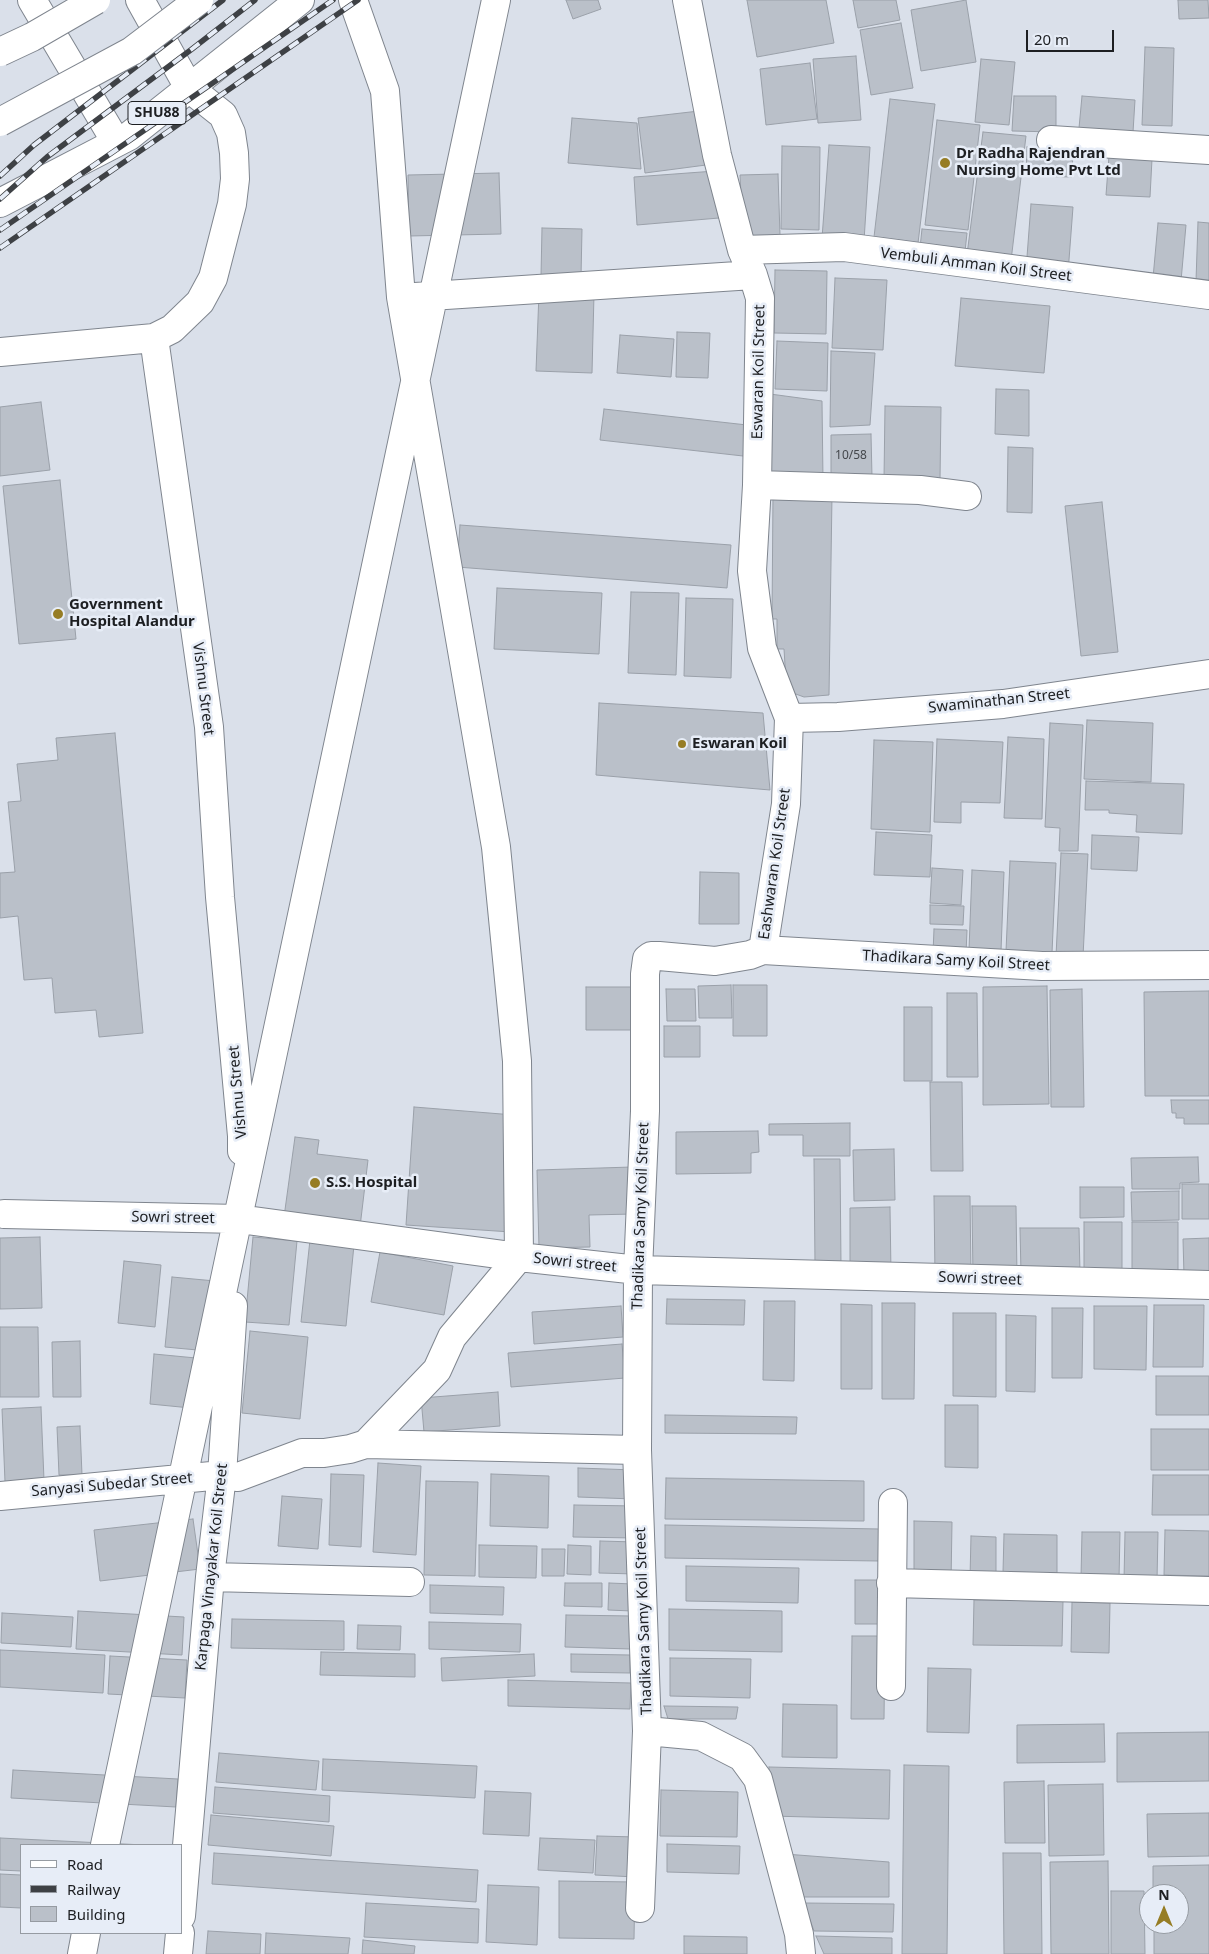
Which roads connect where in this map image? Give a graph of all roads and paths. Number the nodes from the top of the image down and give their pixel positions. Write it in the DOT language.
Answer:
graph roads {
  1 [pos="32,0"];
  2 [pos="96,0"];
  3 [pos="140,0"];
  4 [pos="199,0"];
  5 [pos="300,0"];
  6 [pos="353,0"];
  7 [pos="496,0"];
  8 [pos="687,0"];
  9 [pos="0,52"];
  10 [pos="189,88"];
  11 [pos="0,122"];
  12 [pos="1051,140"];
  13 [pos="116,142"];
  14 [pos="1209,150"];
  15 [pos="0,203"];
  16 [pos="742,250"];
  17 [pos="753,275"];
  18 [pos="1209,295"];
  19 [pos="401,297"];
  20 [pos="154,338"];
  21 [pos="0,352"];
  22 [pos="757,485"];
  23 [pos="967,496"];
  24 [pos="1209,674"];
  25 [pos="789,718"];
  26 [pos="763,950"];
  27 [pos="1209,965"];
  28 [pos="4,1214"];
  29 [pos="239,1219"];
  30 [pos="519,1257"];
  31 [pos="638,1270"];
  32 [pos="1209,1285"];
  33 [pos="366,1444"];
  34 [pos="638,1450"];
  35 [pos="222,1475"];
  36 [pos="0,1496"];
  37 [pos="893,1503"];
  38 [pos="210,1577"];
  39 [pos="410,1582"];
  40 [pos="891,1583"];
  41 [pos="1209,1591"];
  42 [pos="891,1686"];
  43 [pos="648,1731"];
  44 [pos="105,1844"];
  45 [pos="182,1904"];
  46 [pos="640,1908"];
  47 [pos="86,1934"];
  48 [pos="180,1934"];
  49 [pos="82,1954"];
  50 [pos="178,1954"];
  51 [pos="801,1954"];
  1 -- 13 [label="street"];
  2 -- 9 [label="street, bridge"];
  3 -- 10 [label="street"];
  4 -- 11 [label="street, bridge"];
  5 -- 10 [label="street, SHU88"];
  6 -- 19 [label="street"];
  7 -- 44 [label="street"];
  8 -- 16 [label="street, Eswaran Koil Street"];
  10 -- 13 [label="street, SHU88"];
  10 -- 20 [label="street"];
  12 -- 14 [label="street"];
  13 -- 15 [label="street, SHU88"];
  16 -- 17 [label="street, Eswaran Koil Street"];
  16 -- 18 [label="street, Vembuli Amman Koil Street"];
  17 -- 19 [label="street"];
  17 -- 22 [label="street, Eswaran Koil Street"];
  19 -- 30 [label="street"];
  20 -- 21 [label="street"];
  20 -- 29 [label="street, Vishnu Street"];
  22 -- 23 [label="street"];
  22 -- 25 [label="street, Eswaran Koil Street"];
  24 -- 25 [label="street, Swaminathan Street"];
  25 -- 26 [label="street, Eashwaran Koil Street"];
  26 -- 27 [label="street, Thadikara Samy Koil Street"];
  26 -- 31 [label="street, Thadikara Samy Koil Street"];
  28 -- 29 [label="street, Sowri street"];
  29 -- 30 [label="street, Sowri street"];
  29 -- 35 [label="street, Karpaga Vinayakar Koil Street"];
  30 -- 31 [label="street, Sowri street"];
  30 -- 33 [label="street"];
  31 -- 32 [label="street, Sowri street"];
  31 -- 34 [label="street, Thadikara Samy Koil Street"];
  33 -- 34 [label="street, Sanyasi Subedar Street"];
  33 -- 35 [label="street, Sanyasi Subedar Street"];
  34 -- 43 [label="street, Thadikara Samy Koil Street"];
  35 -- 36 [label="street, Sanyasi Subedar Street"];
  35 -- 38 [label="street, Karpaga Vinayakar Koil Street"];
  37 -- 40 [label="street"];
  38 -- 39 [label="street"];
  38 -- 45 [label="street, Karpaga Vinayakar Koil Street"];
  40 -- 41 [label="street"];
  40 -- 42 [label="street"];
  43 -- 46 [label="street"];
  43 -- 51 [label="street, Thadikara Samy Koil Street"];
  47 -- 49 [label="street"];
  48 -- 50 [label="street"];
}
